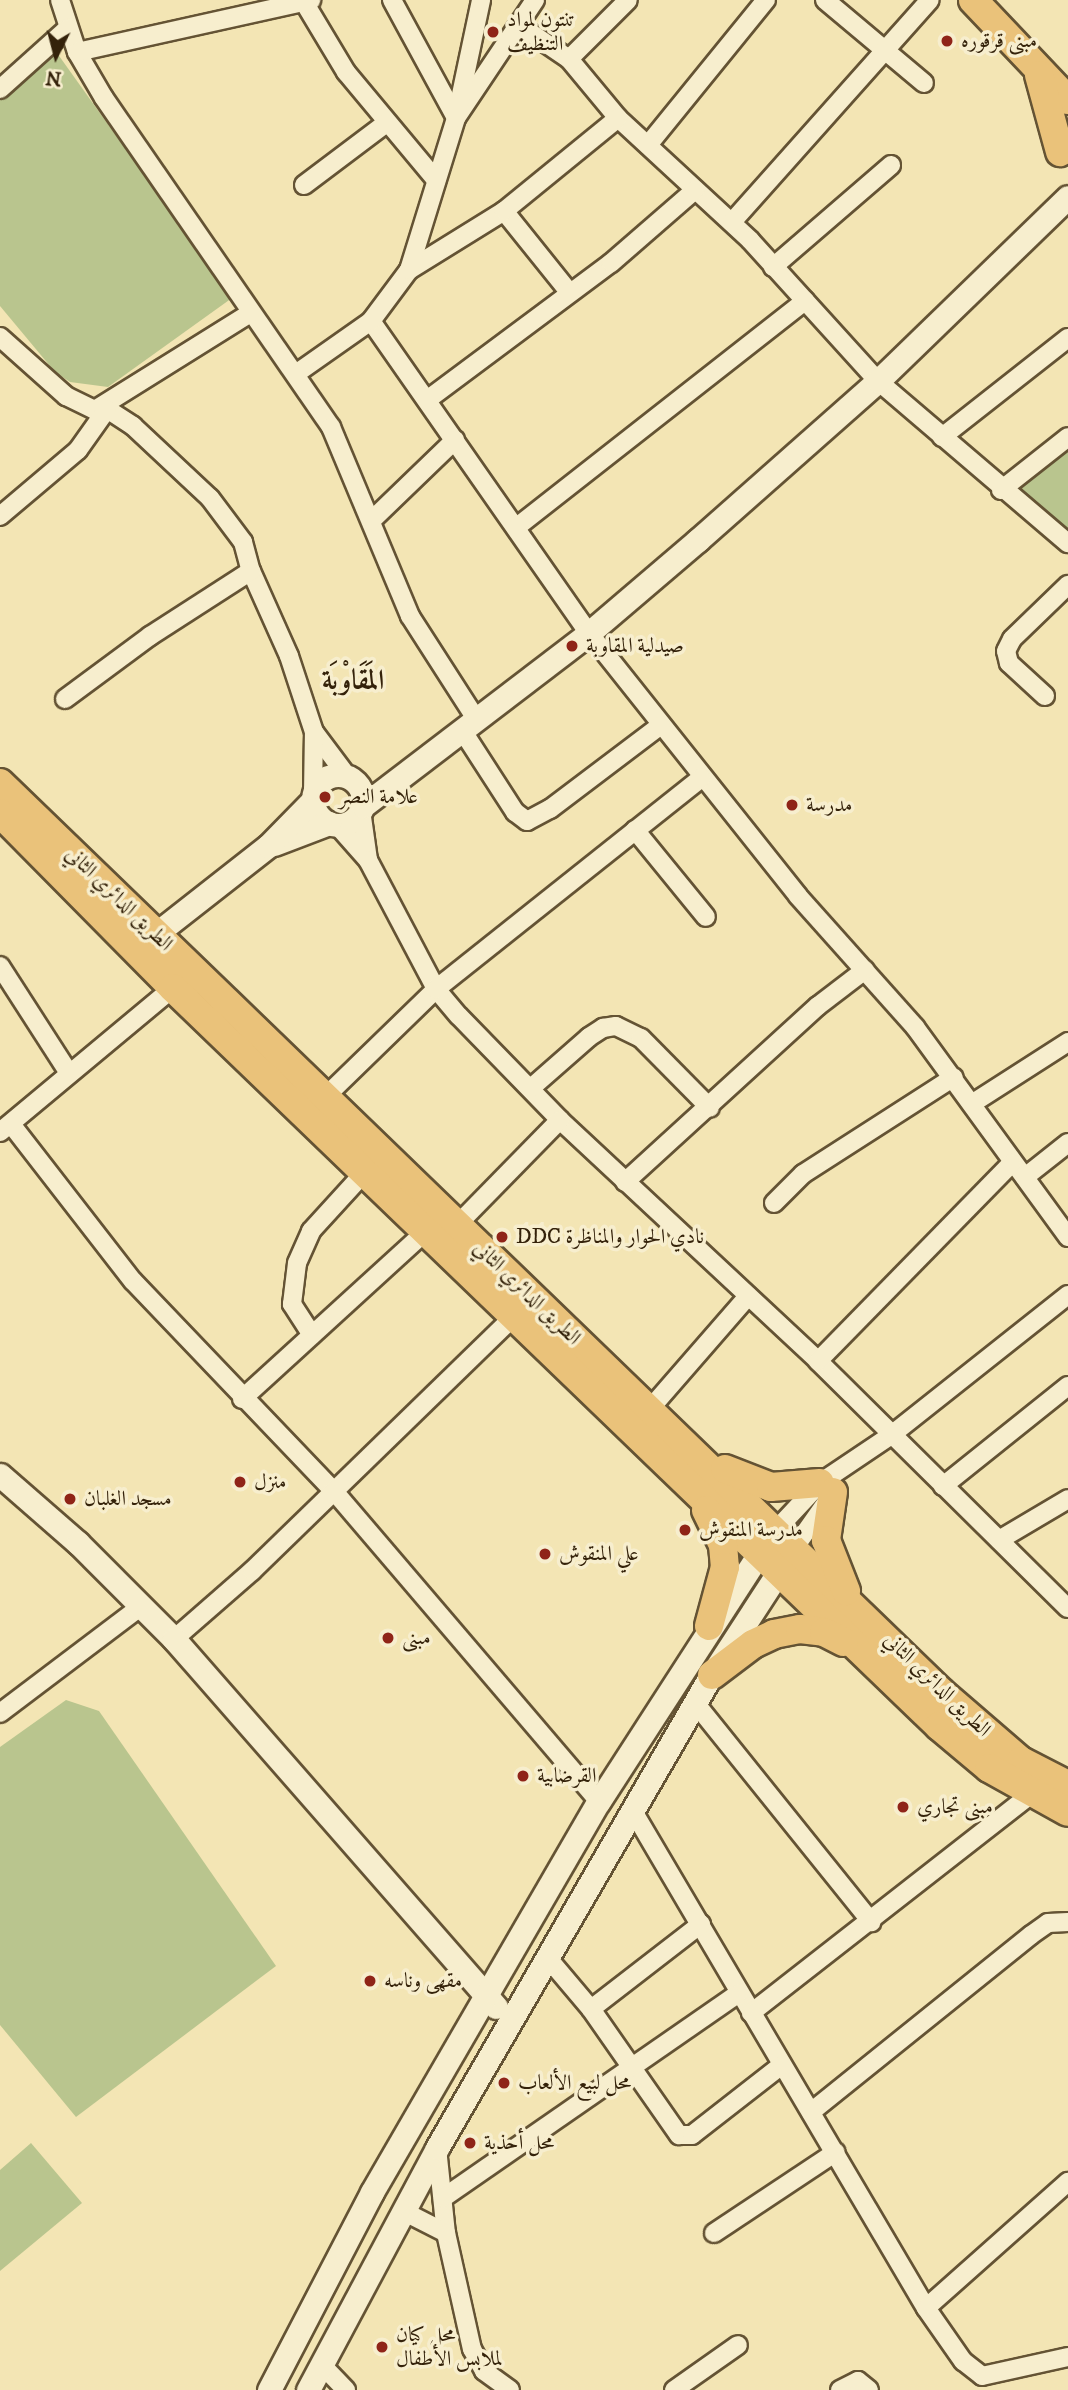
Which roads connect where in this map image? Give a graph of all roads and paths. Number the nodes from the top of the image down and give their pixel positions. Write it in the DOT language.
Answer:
graph roads {
  1 [pos="60,0"];
  2 [pos="392,0"];
  3 [pos="481,0"];
  4 [pos="535,0"];
  5 [pos="628,0"];
  6 [pos="766,0"];
  7 [pos="825,0"];
  8 [pos="930,0"];
  9 [pos="973,0"];
  10 [pos="307,1"];
  11 [pos="519,25"];
  12 [pos="68,28"];
  13 [pos="887,48"];
  14 [pos="77,52"];
  15 [pos="569,59"];
  16 [pos="1036,65"];
  17 [pos="924,82"];
  18 [pos="0,89"];
  19 [pos="1068,100"];
  20 [pos="456,118"];
  21 [pos="618,118"];
  22 [pos="1068,123"];
  23 [pos="385,124"];
  24 [pos="648,145"];
  25 [pos="1064,160"];
  26 [pos="891,165"];
  27 [pos="436,180"];
  28 [pos="304,186"];
  29 [pos="695,190"];
  30 [pos="1068,197"];
  31 [pos="504,211"];
  32 [pos="732,222"];
  33 [pos="773,267"];
  34 [pos="409,270"];
  35 [pos="570,293"];
  36 [pos="805,301"];
  37 [pos="250,313"];
  38 [pos="371,321"];
  39 [pos="0,337"];
  40 [pos="1068,338"];
  41 [pos="297,373"];
  42 [pos="878,381"];
  43 [pos="427,400"];
  44 [pos="101,410"];
  45 [pos="942,437"];
  46 [pos="1068,437"];
  47 [pos="455,440"];
  48 [pos="1001,490"];
  49 [pos="0,516"];
  50 [pos="371,521"];
  51 [pos="518,526"];
  52 [pos="1068,543"];
  53 [pos="251,572"];
  54 [pos="1068,585"];
  55 [pos="589,633"];
  56 [pos="1045,696"];
  57 [pos="65,699"];
  58 [pos="469,725"];
  59 [pos="661,725"];
  60 [pos="314,732"];
  61 [pos="406,770"];
  62 [pos="350,777"];
  63 [pos="701,778"];
  64 [pos="0,783"];
  65 [pos="313,797"];
  66 [pos="362,808"];
  67 [pos="0,813"];
  68 [pos="333,824"];
  69 [pos="635,830"];
  70 [pos="268,846"];
  71 [pos="368,860"];
  72 [pos="706,917"];
  73 [pos="146,941"];
  74 [pos="0,966"];
  75 [pos="865,971"];
  76 [pos="173,988"];
  77 [pos="436,989"];
  78 [pos="1068,1041"];
  79 [pos="69,1073"];
  80 [pos="954,1077"];
  81 [pos="531,1088"];
  82 [pos="323,1098"];
  83 [pos="973,1103"];
  84 [pos="710,1108"];
  85 [pos="560,1120"];
  86 [pos="5,1128"];
  87 [pos="1068,1143"];
  88 [pos="1012,1163"];
  89 [pos="364,1173"];
  90 [pos="1025,1177"];
  91 [pos="625,1182"];
  92 [pos="774,1203"];
  93 [pos="457,1225"];
  94 [pos="425,1231"];
  95 [pos="1068,1237"];
  96 [pos="1068,1295"];
  97 [pos="748,1296"];
  98 [pos="513,1317"];
  99 [pos="312,1335"];
  100 [pos="818,1361"];
  101 [pos="1068,1386"];
  102 [pos="242,1399"];
  103 [pos="649,1410"];
  104 [pos="890,1436"];
  105 [pos="695,1453"];
  106 [pos="0,1475"];
  107 [pos="692,1483"];
  108 [pos="943,1486"];
  109 [pos="827,1488"];
  110 [pos="333,1490"];
  111 [pos="1068,1499"];
  112 [pos="786,1538"];
  113 [pos="999,1540"];
  114 [pos="757,1553"];
  115 [pos="777,1573"];
  116 [pos="852,1603"];
  117 [pos="139,1608"];
  118 [pos="1068,1608"];
  119 [pos="709,1626"];
  120 [pos="174,1639"];
  121 [pos="858,1649"];
  122 [pos="712,1675"];
  123 [pos="696,1704"];
  124 [pos="0,1713"];
  125 [pos="1065,1780"];
  126 [pos="1030,1795"];
  127 [pos="600,1801"];
  128 [pos="633,1811"];
  129 [pos="1068,1812"];
  130 [pos="871,1922"];
  131 [pos="1068,1922"];
  132 [pos="701,1924"];
  133 [pos="547,1957"];
  134 [pos="739,1993"];
  135 [pos="487,1998"];
  136 [pos="591,2009"];
  137 [pos="751,2013"];
  138 [pos="510,2022"];
  139 [pos="632,2065"];
  140 [pos="782,2065"];
  141 [pos="811,2112"];
  142 [pos="437,2148"];
  143 [pos="836,2152"];
  144 [pos="1068,2182"];
  145 [pos="443,2197"];
  146 [pos="405,2212"];
  147 [pos="446,2233"];
  148 [pos="714,2233"];
  149 [pos="926,2308"];
  150 [pos="738,2345"];
  151 [pos="1068,2357"];
  152 [pos="321,2364"];
  153 [pos="982,2383"];
  154 [pos="269,2390"];
  155 [pos="308,2390"];
  156 [pos="346,2390"];
  157 [pos="510,2390"];
  158 [pos="674,2390"];
  159 [pos="840,2390"];
  160 [pos="869,2390"];
  1 -- 12 [label="street"];
  2 -- 20 [label="street"];
  3 -- 20 [label="street"];
  4 -- 11 [label="street"];
  5 -- 15 [label="street"];
  6 -- 24 [label="street"];
  7 -- 13 [label="street"];
  8 -- 13 [label="street"];
  9 -- 16 [label="main road"];
  10 -- 14 [label="street"];
  10 -- 23 [label="street"];
  11 -- 15 [label="street"];
  11 -- 20 [label="street"];
  12 -- 14 [label="street"];
  12 -- 18 [label="street"];
  13 -- 17 [label="street"];
  13 -- 32 [label="street"];
  14 -- 37 [label="street"];
  15 -- 21 [label="street"];
  16 -- 19 [label="main road"];
  16 -- 25 [label="main road"];
  20 -- 27 [label="street"];
  21 -- 24 [label="street"];
  21 -- 31 [label="street"];
  22 -- 25 [label="main road"];
  23 -- 27 [label="street"];
  23 -- 28 [label="street"];
  24 -- 29 [label="street"];
  26 -- 33 [label="street"];
  27 -- 34 [label="street"];
  29 -- 32 [label="street"];
  29 -- 35 [label="street"];
  30 -- 42 [label="street"];
  31 -- 34 [label="street"];
  31 -- 35 [label="street"];
  32 -- 33 [label="street"];
  33 -- 36 [label="street"];
  34 -- 38 [label="street"];
  35 -- 43 [label="street"];
  36 -- 42 [label="street"];
  36 -- 51 [label="street"];
  37 -- 41 [label="street"];
  37 -- 44 [label="street"];
  38 -- 41 [label="street"];
  38 -- 43 [label="street"];
  39 -- 44 [label="street"];
  40 -- 45 [label="street"];
  41 -- 50 [label="street"];
  42 -- 45 [label="street"];
  42 -- 55 [label="street"];
  43 -- 47 [label="street"];
  44 -- 49 [label="street"];
  44 -- 53 [label="street"];
  45 -- 48 [label="street"];
  46 -- 48 [label="street"];
  47 -- 50 [label="street"];
  47 -- 51 [label="street"];
  48 -- 52 [label="street"];
  50 -- 58 [label="street"];
  51 -- 55 [label="street"];
  53 -- 57 [label="street"];
  53 -- 60 [label="street"];
  54 -- 56 [label="street"];
  55 -- 58 [label="street"];
  55 -- 59 [label="street"];
  58 -- 59 [label="street"];
  58 -- 61 [label="street"];
  59 -- 63 [label="street"];
  60 -- 62 [label="street"];
  60 -- 65 [label="street"];
  61 -- 62 [label="street"];
  61 -- 66 [label="street"];
  62 -- 65 [label="street"];
  62 -- 66 [label="street"];
  63 -- 69 [label="street"];
  63 -- 75 [label="street"];
  64 -- 73 [label="main road, الطريق الدائري الثاني"];
  65 -- 68 [label="street"];
  65 -- 70 [label="street"];
  66 -- 68 [label="street"];
  66 -- 71 [label="street"];
  67 -- 73 [label="main road, الطريق الدائري الثاني"];
  68 -- 70 [label="street"];
  68 -- 71 [label="street"];
  69 -- 72 [label="street"];
  69 -- 77 [label="street"];
  70 -- 73 [label="street"];
  71 -- 77 [label="street"];
  73 -- 76 [label="main road, الطريق الدائري الثاني"];
  73 -- 82 [label="main road, الطريق الدائري الثاني"];
  74 -- 79 [label="street"];
  75 -- 80 [label="street"];
  75 -- 84 [label="street"];
  76 -- 79 [label="street"];
  76 -- 89 [label="main road, الطريق الدائري الثاني"];
  77 -- 81 [label="street"];
  77 -- 82 [label="street"];
  78 -- 83 [label="street"];
  79 -- 86 [label="street"];
  80 -- 83 [label="street"];
  80 -- 92 [label="street"];
  81 -- 84 [label="street"];
  81 -- 85 [label="street"];
  82 -- 93 [label="main road, الطريق الدائري الثاني"];
  83 -- 88 [label="street"];
  84 -- 91 [label="street"];
  85 -- 91 [label="street"];
  85 -- 93 [label="street"];
  86 -- 102 [label="street"];
  87 -- 90 [label="street"];
  88 -- 90 [label="street"];
  88 -- 100 [label="street"];
  89 -- 94 [label="main road, الطريق الدائري الثاني"];
  89 -- 99 [label="street"];
  90 -- 95 [label="street"];
  91 -- 97 [label="street"];
  93 -- 103 [label="main road, الطريق الدائري الثاني"];
  94 -- 98 [label="main road, الطريق الدائري الثاني"];
  94 -- 99 [label="street"];
  96 -- 104 [label="street"];
  97 -- 100 [label="street"];
  97 -- 103 [label="street"];
  98 -- 107 [label="main road, الطريق الدائري الثاني"];
  98 -- 110 [label="street"];
  99 -- 102 [label="street"];
  100 -- 104 [label="street"];
  101 -- 108 [label="street"];
  102 -- 110 [label="street"];
  103 -- 105 [label="main road, الطريق الدائري الثاني"];
  104 -- 108 [label="street"];
  104 -- 109 [label="street"];
  105 -- 109 [label="main road"];
  105 -- 112 [label="main road, الطريق الدائري الثاني"];
  106 -- 117 [label="street"];
  107 -- 114 [label="main road, الطريق الدائري الثاني"];
  107 -- 119 [label="main road"];
  108 -- 113 [label="street"];
  109 -- 112 [label="street"];
  109 -- 112 [label="street"];
  109 -- 116 [label="main road"];
  110 -- 120 [label="street"];
  110 -- 127 [label="street"];
  111 -- 113 [label="street"];
  112 -- 114 [label="street"];
  112 -- 115 [label="street"];
  112 -- 116 [label="main road, الطريق الدائري الثاني"];
  113 -- 118 [label="street"];
  114 -- 115 [label="main road, الطريق الدائري الثاني"];
  114 -- 119 [label="street"];
  115 -- 121 [label="main road, الطريق الدائري الثاني"];
  115 -- 122 [label="street"];
  116 -- 125 [label="main road, الطريق الدائري الثاني"];
  117 -- 120 [label="street"];
  117 -- 124 [label="street"];
  119 -- 127 [label="street"];
  120 -- 135 [label="street"];
  121 -- 122 [label="main road"];
  121 -- 126 [label="main road, الطريق الدائري الثاني"];
  122 -- 123 [label="street"];
  123 -- 128 [label="street"];
  123 -- 130 [label="street"];
  126 -- 129 [label="main road, الطريق الدائري الثاني"];
  126 -- 130 [label="street"];
  127 -- 135 [label="street"];
  128 -- 132 [label="street"];
  128 -- 133 [label="street"];
  130 -- 137 [label="street"];
  131 -- 141 [label="street"];
  132 -- 134 [label="street"];
  132 -- 136 [label="street"];
  133 -- 136 [label="street"];
  133 -- 138 [label="street"];
  134 -- 137 [label="street"];
  134 -- 139 [label="street"];
  135 -- 138 [label="street"];
  135 -- 154 [label="street"];
  136 -- 139 [label="street"];
  137 -- 140 [label="street"];
  138 -- 142 [label="street"];
  139 -- 140 [label="street"];
  139 -- 145 [label="street"];
  140 -- 141 [label="street"];
  141 -- 143 [label="street"];
  142 -- 145 [label="street"];
  142 -- 146 [label="street"];
  143 -- 148 [label="street"];
  143 -- 149 [label="street"];
  144 -- 149 [label="street"];
  145 -- 147 [label="street"];
  146 -- 147 [label="street"];
  146 -- 152 [label="street"];
  147 -- 157 [label="street"];
  149 -- 153 [label="street"];
  150 -- 158 [label="street"];
  151 -- 153 [label="street"];
  152 -- 155 [label="street"];
  152 -- 156 [label="street"];
  159 -- 160 [label="street"];
}
